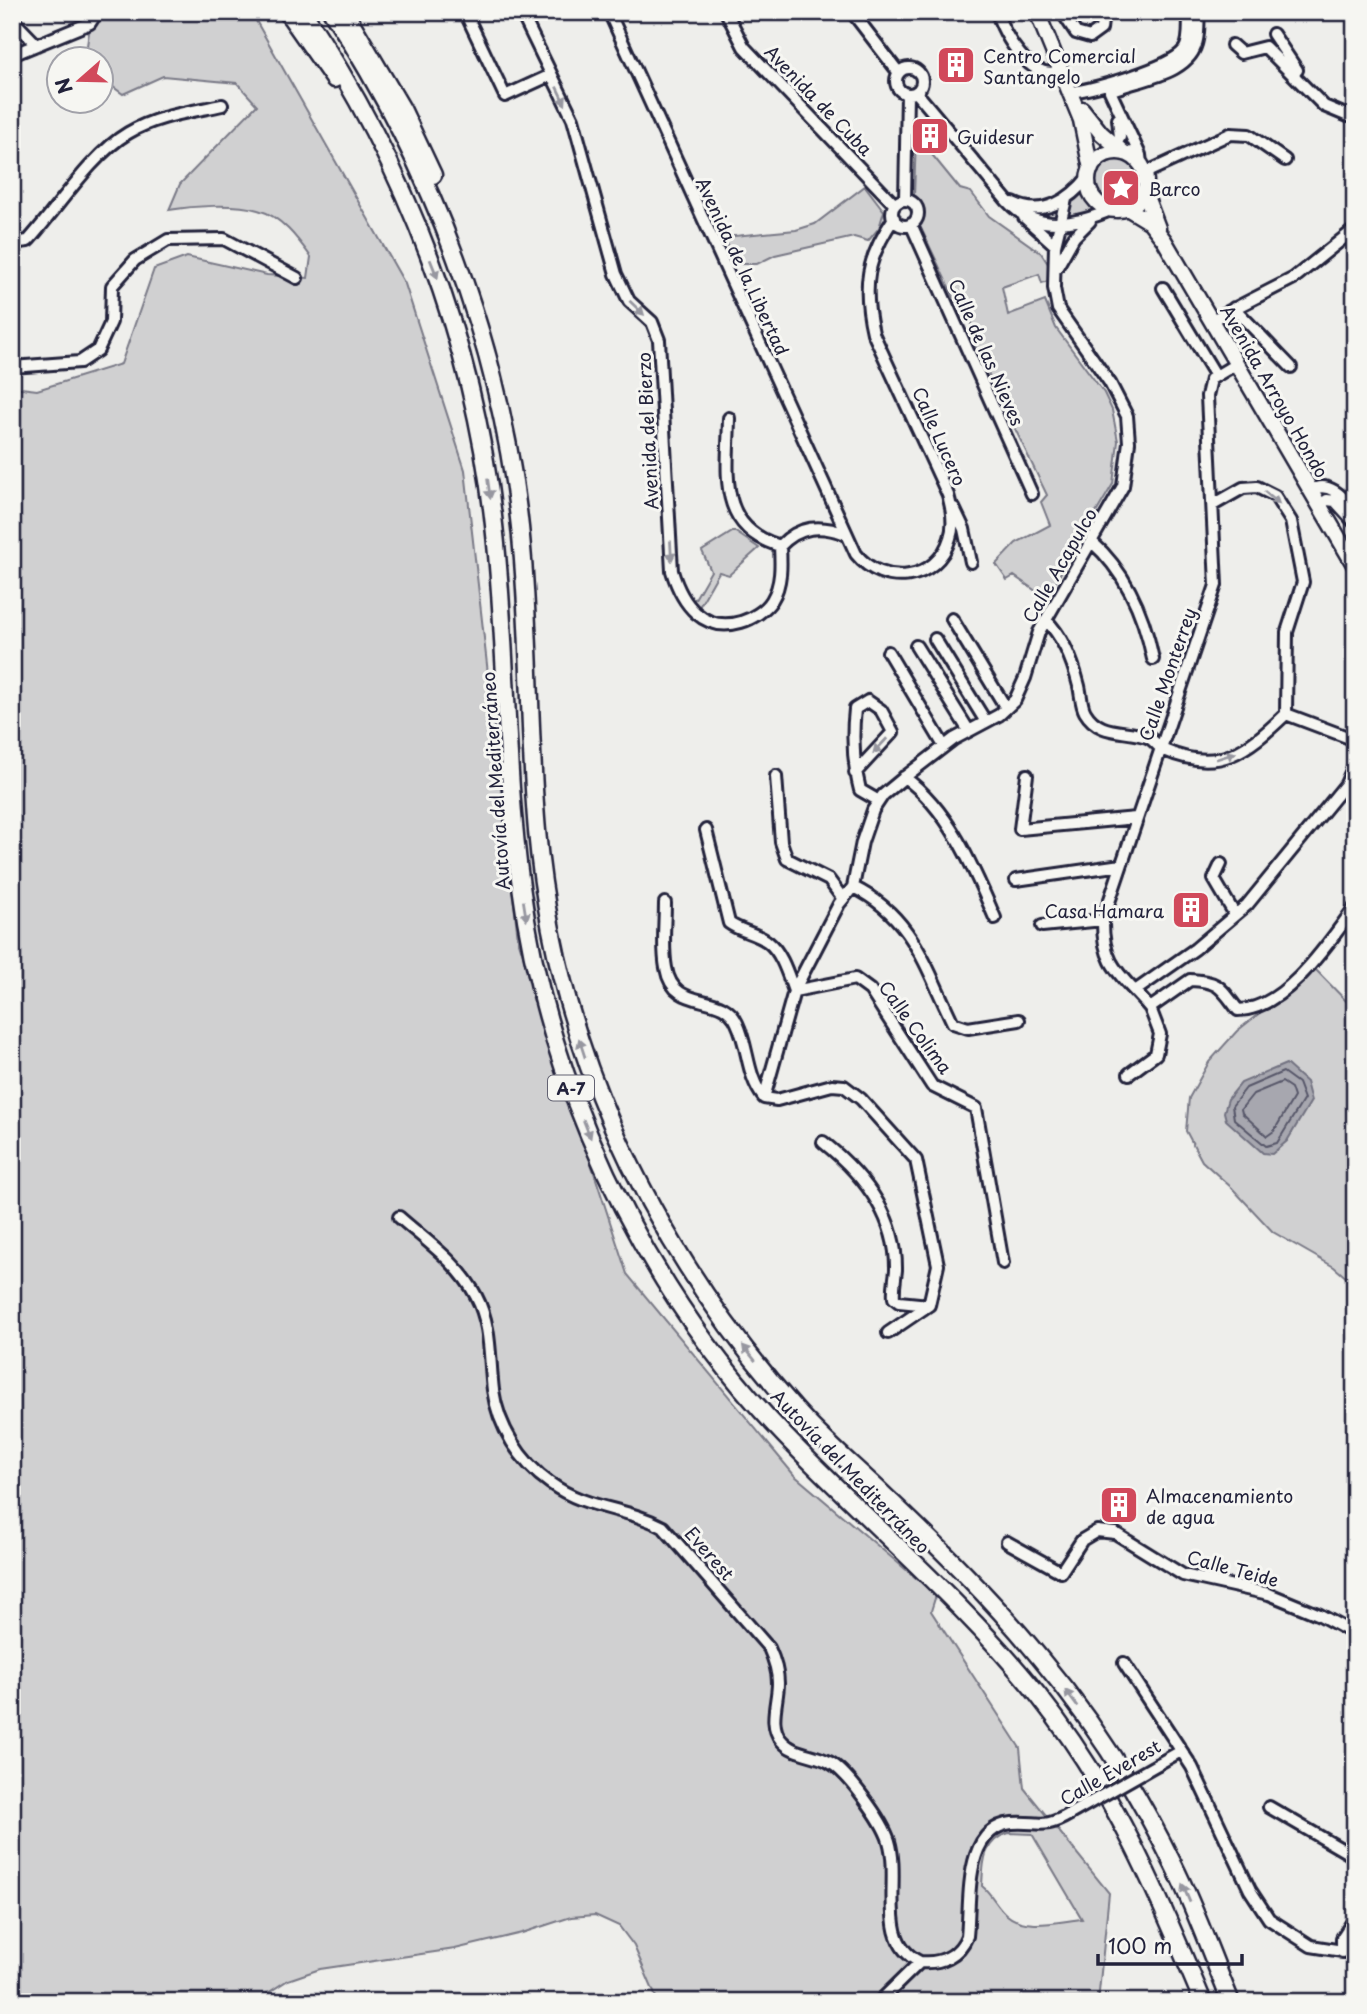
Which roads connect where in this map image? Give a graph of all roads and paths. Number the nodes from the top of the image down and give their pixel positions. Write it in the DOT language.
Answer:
graph roads {
  1 [pos="97,12"];
  2 [pos="288,12"];
  3 [pos="303,12"];
  4 [pos="332,12"];
  5 [pos="345,12"];
  6 [pos="466,12"];
  7 [pos="522,12"];
  8 [pos="609,12"];
  9 [pos="726,12"];
  10 [pos="852,12"];
  11 [pos="997,12"];
  12 [pos="1037,12"];
  13 [pos="1062,12"];
  14 [pos="1103,12"];
  15 [pos="1189,12"];
  16 [pos="1199,12"];
  17 [pos="12,19"];
  18 [pos="1273,34"];
  19 [pos="37,45"];
  20 [pos="1232,45"];
  21 [pos="12,55"];
  22 [pos="1060,71"];
  23 [pos="899,72"];
  24 [pos="551,75"];
  25 [pos="1102,88"];
  26 [pos="1071,92"];
  27 [pos="912,93"];
  28 [pos="222,105"];
  29 [pos="1324,106"];
  30 [pos="1355,113"];
  31 [pos="1117,150"];
  32 [pos="1285,160"];
  33 [pos="1143,169"];
  34 [pos="1090,173"];
  35 [pos="1144,191"];
  36 [pos="1002,193"];
  37 [pos="1066,199"];
  38 [pos="900,202"];
  39 [pos="1120,209"];
  40 [pos="1023,214"];
  41 [pos="894,218"];
  42 [pos="1091,220"];
  43 [pos="1059,223"];
  44 [pos="911,224"];
  45 [pos="1355,229"];
  46 [pos="419,232"];
  47 [pos="1161,235"];
  48 [pos="12,243"];
  49 [pos="1055,245"];
  50 [pos="1056,270"];
  51 [pos="297,278"];
  52 [pos="1163,288"];
  53 [pos="1234,308"];
  54 [pos="477,318"];
  55 [pos="1212,320"];
  56 [pos="1236,364"];
  57 [pos="12,367"];
  58 [pos="1291,367"];
  59 [pos="1216,376"];
  60 [pos="729,418"];
  61 [pos="1310,491"];
  62 [pos="1032,494"];
  63 [pos="948,495"];
  64 [pos="1213,505"];
  65 [pos="1319,506"];
  66 [pos="1355,511"];
  67 [pos="1355,523"];
  68 [pos="846,534"];
  69 [pos="1092,542"];
  70 [pos="779,547"];
  71 [pos="971,562"];
  72 [pos="1355,566"];
  73 [pos="952,620"];
  74 [pos="1046,620"];
  75 [pos="935,639"];
  76 [pos="916,646"];
  77 [pos="888,652"];
  78 [pos="1153,659"];
  79 [pos="1006,708"];
  80 [pos="1286,714"];
  81 [pos="986,722"];
  82 [pos="969,731"];
  83 [pos="1355,740"];
  84 [pos="944,746"];
  85 [pos="1161,749"];
  86 [pos="1355,763"];
  87 [pos="855,773"];
  88 [pos="1027,775"];
  89 [pos="776,776"];
  90 [pos="904,777"];
  91 [pos="879,801"];
  92 [pos="1136,818"];
  93 [pos="706,830"];
  94 [pos="1221,864"];
  95 [pos="1121,865"];
  96 [pos="1016,880"];
  97 [pos="853,887"];
  98 [pos="843,899"];
  99 [pos="665,903"];
  100 [pos="1355,907"];
  101 [pos="1234,913"];
  102 [pos="995,918"];
  103 [pos="1102,920"];
  104 [pos="1042,926"];
  105 [pos="794,991"];
  106 [pos="1135,991"];
  107 [pos="1150,1008"];
  108 [pos="1019,1020"];
  109 [pos="1129,1074"];
  110 [pos="764,1098"];
  111 [pos="823,1142"];
  112 [pos="399,1217"];
  113 [pos="1003,1263"];
  114 [pos="929,1305"];
  115 [pos="888,1333"];
  116 [pos="1007,1542"];
  117 [pos="1355,1634"];
  118 [pos="1124,1663"];
  119 [pos="1181,1751"];
  120 [pos="1269,1807"];
  121 [pos="1355,1857"];
  122 [pos="1355,1918"];
  123 [pos="1342,1952"];
  124 [pos="1355,1953"];
  125 [pos="920,1962"];
  126 [pos="879,2002"];
  127 [pos="1203,2002"];
  128 [pos="1231,2002"];
  1 -- 19 [label="street"];
  2 -- 46 [label="highway"];
  3 -- 46 [label="highway, Autovía del Mediterráneo / A-7"];
  4 -- 54 [label="highway, Autovía del Mediterráneo / A-7"];
  5 -- 54 [label="highway"];
  6 -- 24 [label="street"];
  7 -- 24 [label="street, Avenida del Bierzo"];
  8 -- 68 [label="street, Avenida de la Libertad"];
  9 -- 38 [label="street, Avenida de Cuba"];
  10 -- 23 [label="street"];
  11 -- 22 [label="street"];
  12 -- 22 [label="main road"];
  13 -- 14 [label="street"];
  15 -- 25 [label="street"];
  16 -- 33 [label="street"];
  17 -- 19 [label="street"];
  18 -- 29 [label="street"];
  19 -- 21 [label="street"];
  20 -- 29 [label="street"];
  22 -- 26 [label="main road"];
  23 -- 27 [label="street"];
  23 -- 27 [label="street"];
  24 -- 70 [label="street, Avenida del Bierzo, one-way"];
  25 -- 26 [label="street"];
  25 -- 31 [label="street"];
  26 -- 31 [label="main road"];
  26 -- 34 [label="main road"];
  27 -- 36 [label="street"];
  27 -- 38 [label="street"];
  28 -- 48 [label="street"];
  29 -- 30 [label="street"];
  31 -- 33 [label="main road"];
  31 -- 34 [label="main road"];
  32 -- 33 [label="street"];
  33 -- 35 [label="main road"];
  34 -- 37 [label="street"];
  34 -- 39 [label="main road"];
  35 -- 39 [label="main road"];
  35 -- 47 [label="main road, Avenida Arroyo Hondo"];
  36 -- 37 [label="street"];
  36 -- 40 [label="street"];
  37 -- 43 [label="street, Calle Acapulco"];
  38 -- 41 [label="street"];
  38 -- 44 [label="street"];
  39 -- 42 [label="street"];
  39 -- 47 [label="main road, Avenida Arroyo Hondo"];
  40 -- 43 [label="street"];
  40 -- 49 [label="street"];
  41 -- 44 [label="street"];
  41 -- 63 [label="street, Calle Lucero"];
  42 -- 43 [label="street"];
  42 -- 50 [label="street"];
  43 -- 49 [label="street, Calle Acapulco"];
  44 -- 62 [label="street, Calle de las Nieves"];
  45 -- 53 [label="street"];
  46 -- 127 [label="highway, Autovía del Mediterráneo / A-7, one-way"];
  47 -- 55 [label="main road, Avenida Arroyo Hondo"];
  49 -- 50 [label="street, Calle Acapulco"];
  50 -- 69 [label="street, Calle Acapulco"];
  51 -- 57 [label="street"];
  52 -- 59 [label="street"];
  53 -- 55 [label="street"];
  53 -- 58 [label="street"];
  128 -- 54 [label="highway, Autovía del Mediterráneo / A-7, one-way"];
  55 -- 56 [label="main road, Avenida Arroyo Hondo"];
  56 -- 59 [label="street"];
  56 -- 61 [label="main road, Avenida Arroyo Hondo"];
  59 -- 64 [label="street, Calle Monterrey"];
  60 -- 70 [label="street"];
  61 -- 65 [label="main road, Avenida Arroyo Hondo"];
  61 -- 66 [label="street"];
  63 -- 68 [label="street, Calle Lucero"];
  63 -- 71 [label="street"];
  64 -- 80 [label="street, one-way"];
  64 -- 85 [label="street, Calle Monterrey"];
  65 -- 67 [label="street"];
  65 -- 72 [label="main road, Avenida Arroyo Hondo"];
  68 -- 70 [label="street"];
  69 -- 74 [label="street, Calle Acapulco"];
  69 -- 78 [label="street"];
  73 -- 79 [label="street"];
  74 -- 79 [label="street, Calle Acapulco"];
  74 -- 85 [label="street"];
  75 -- 81 [label="street"];
  76 -- 82 [label="street"];
  77 -- 84 [label="street"];
  79 -- 81 [label="street, Calle Acapulco"];
  80 -- 83 [label="street"];
  85 -- 80 [label="street, one-way"];
  81 -- 82 [label="street, Calle Acapulco"];
  82 -- 84 [label="street, Calle Acapulco"];
  84 -- 90 [label="street, Calle Acapulco"];
  85 -- 92 [label="street, Calle Monterrey"];
  86 -- 101 [label="street"];
  87 -- 87 [label="street, one-way"];
  87 -- 91 [label="street"];
  88 -- 92 [label="street"];
  89 -- 98 [label="street"];
  90 -- 91 [label="street, Calle Acapulco"];
  90 -- 102 [label="street"];
  91 -- 97 [label="street, Calle Acapulco"];
  92 -- 95 [label="street, Calle Monterrey"];
  93 -- 105 [label="street"];
  94 -- 101 [label="street"];
  95 -- 96 [label="street"];
  95 -- 103 [label="street, Calle Monterrey"];
  97 -- 98 [label="street, Calle Acapulco"];
  97 -- 108 [label="street"];
  98 -- 105 [label="street, Calle Acapulco"];
  99 -- 110 [label="street"];
  100 -- 107 [label="street"];
  101 -- 106 [label="street"];
  103 -- 104 [label="street"];
  103 -- 106 [label="street, Calle Monterrey"];
  105 -- 110 [label="street, Calle Acapulco"];
  105 -- 113 [label="street, Calle Colima"];
  106 -- 107 [label="street, Calle Monterrey"];
  107 -- 109 [label="street"];
  110 -- 114 [label="street"];
  111 -- 114 [label="street"];
  112 -- 125 [label="street, Everest"];
  114 -- 115 [label="street"];
  116 -- 117 [label="street, Calle Teide"];
  118 -- 119 [label="street"];
  119 -- 123 [label="street"];
  119 -- 125 [label="street, Calle Everest, bridge"];
  120 -- 121 [label="street"];
  122 -- 123 [label="street"];
  123 -- 124 [label="street"];
  125 -- 126 [label="street"];
}
